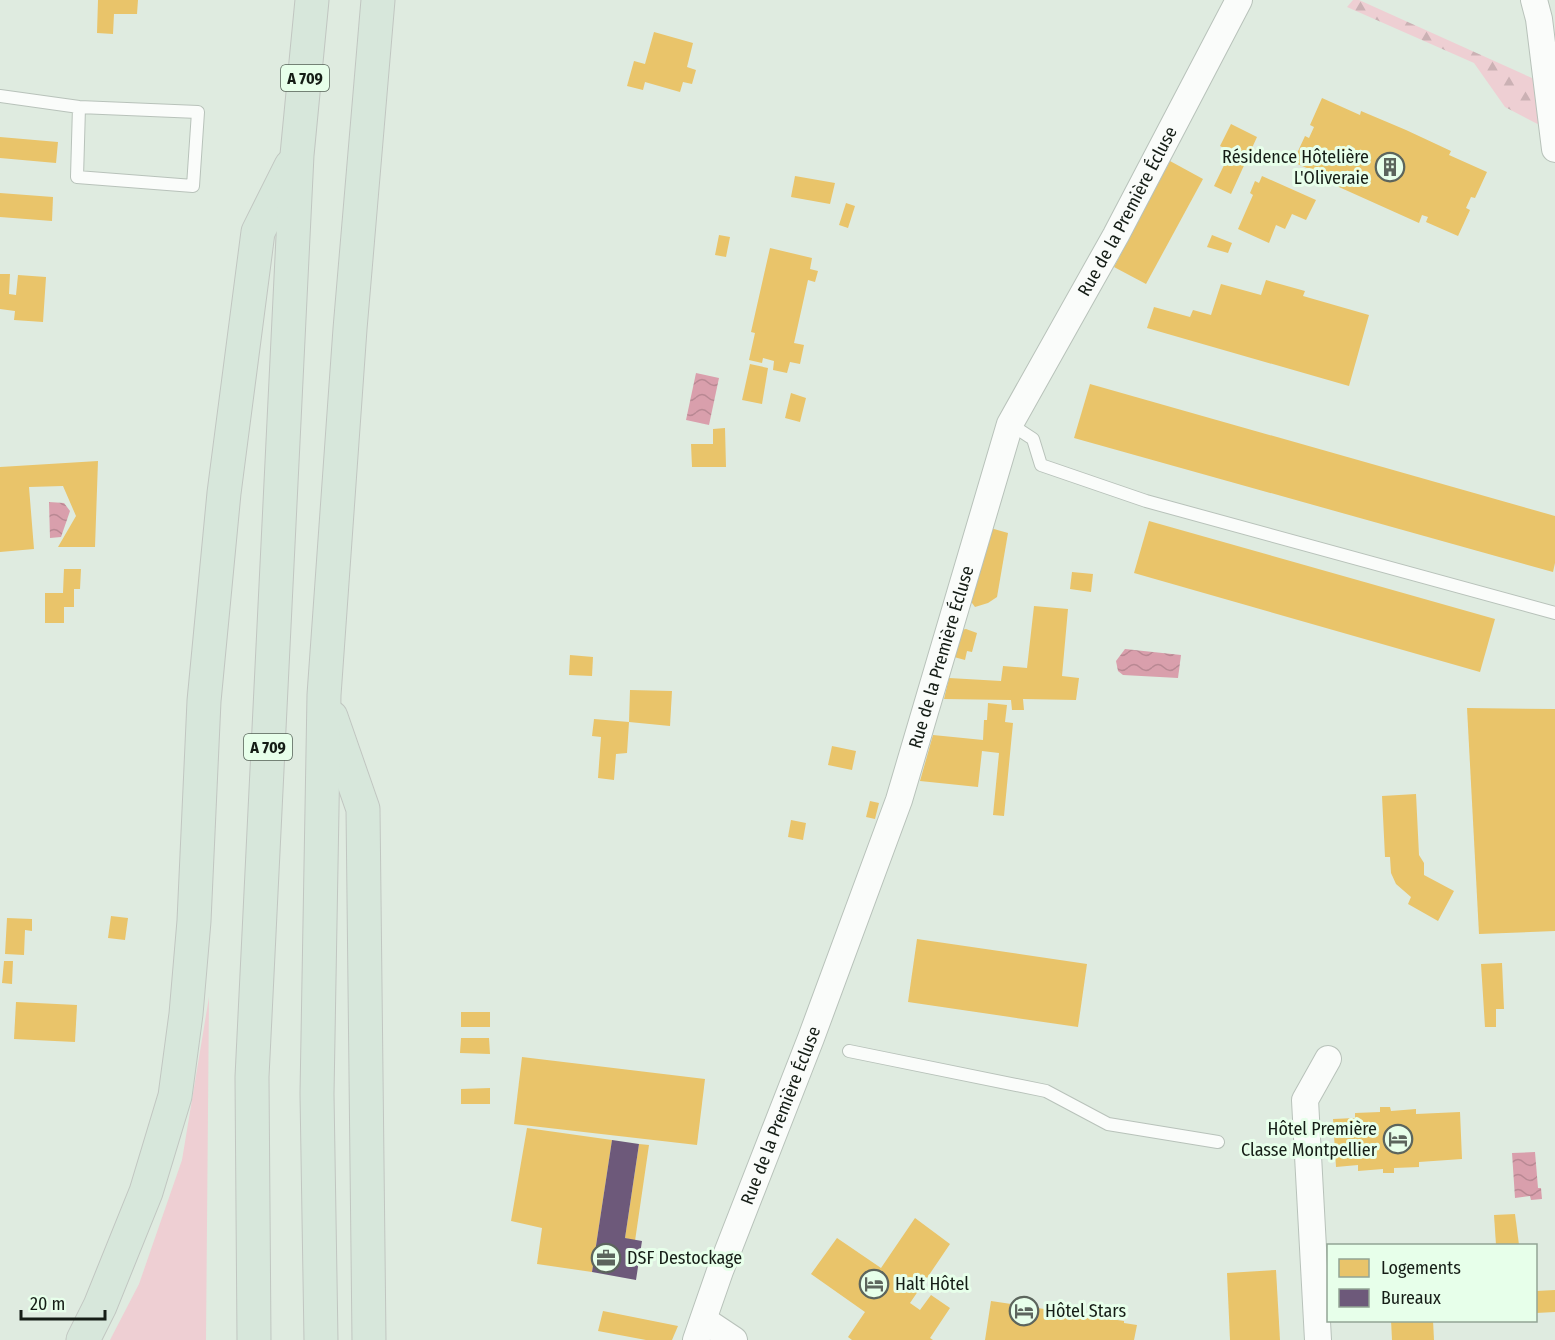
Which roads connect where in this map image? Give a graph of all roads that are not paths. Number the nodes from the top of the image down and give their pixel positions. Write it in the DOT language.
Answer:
graph roads {
  1 [pos="312,0"];
  2 [pos="378,0"];
  3 [pos="1239,0"];
  4 [pos="1534,0"];
  5 [pos="0,96"];
  6 [pos="79,107"];
  7 [pos="1555,149"];
  8 [pos="297,155"];
  9 [pos="1010,424"];
  10 [pos="1555,613"];
  11 [pos="324,695"];
  12 [pos="849,1051"];
  13 [pos="1328,1059"];
  14 [pos="1218,1142"];
  15 [pos="368,1235"];
  16 [pos="700,1330"];
  17 [pos="83,1340"];
  18 [pos="254,1340"];
  19 [pos="321,1340"];
  20 [pos="369,1340"];
  21 [pos="392,1340"];
  22 [pos="734,1340"];
  23 [pos="1318,1340"];
  1 -- 8 [label="highway, A 709"];
  2 -- 11 [label="highway"];
  3 -- 9 [label="street, Rue de la Première Écluse"];
  4 -- 7 [label="street"];
  5 -- 6 [label="lane"];
  6 -- 6 [label="lane"];
  8 -- 17 [label="highway"];
  8 -- 18 [label="highway, A 709"];
  9 -- 10 [label="lane"];
  9 -- 16 [label="street, Rue de la Première Écluse"];
  11 -- 15 [label="highway"];
  11 -- 19 [label="highway"];
  12 -- 14 [label="lane"];
  13 -- 23 [label="street"];
  15 -- 20 [label="highway"];
  15 -- 21 [label="highway"];
  16 -- 22 [label="street"];
}
